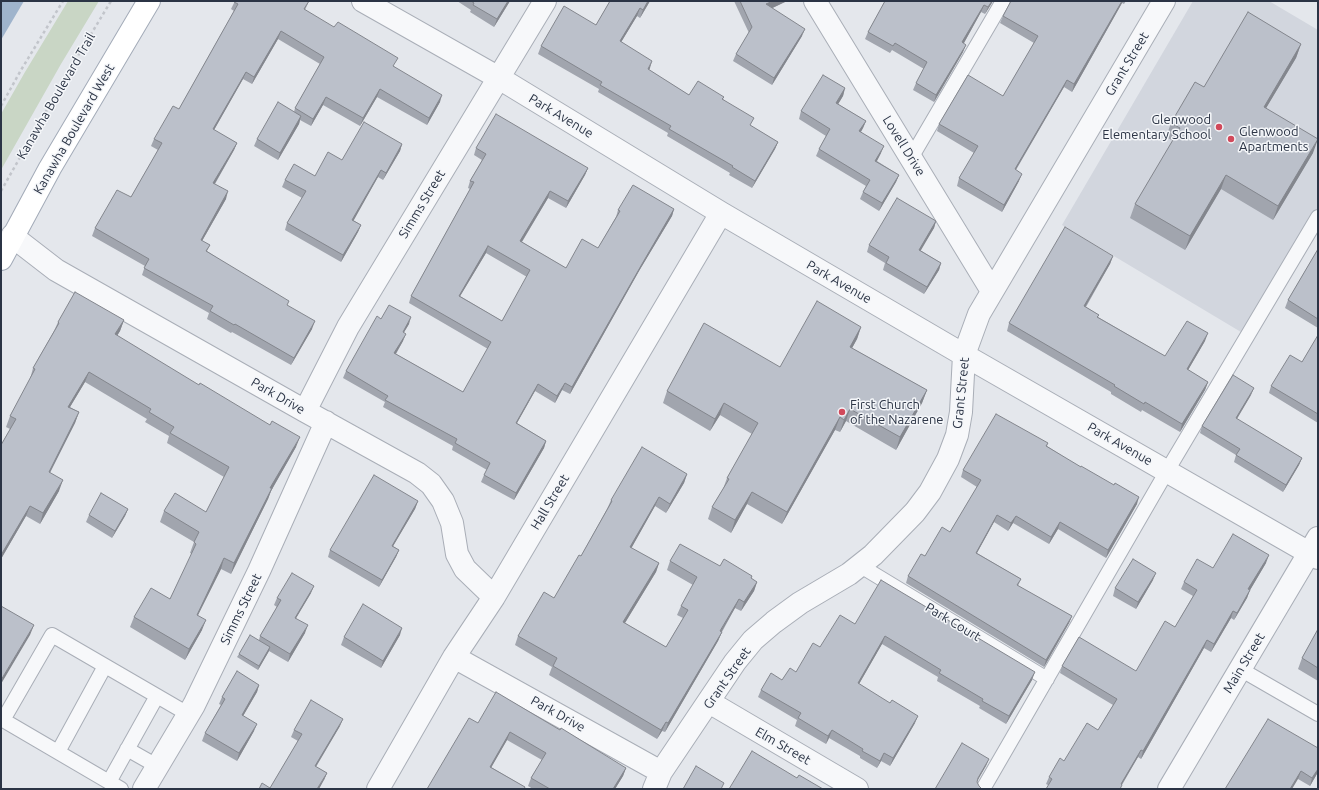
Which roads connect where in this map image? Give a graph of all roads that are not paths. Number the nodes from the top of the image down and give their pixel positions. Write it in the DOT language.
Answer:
graph roads {
  1 [pos="149,1"];
  2 [pos="363,1"];
  3 [pos="545,1"];
  4 [pos="815,1"];
  5 [pos="1003,1"];
  6 [pos="1164,1"];
  7 [pos="499,78"];
  8 [pos="911,158"];
  9 [pos="721,213"];
  10 [pos="1318,217"];
  11 [pos="12,236"];
  12 [pos="1,259"];
  13 [pos="992,291"];
  14 [pos="964,355"];
  15 [pos="305,411"];
  16 [pos="326,422"];
  17 [pos="1167,471"];
  18 [pos="1315,549"];
  19 [pos="860,565"];
  20 [pos="494,597"];
  21 [pos="454,657"];
  22 [pos="105,666"];
  23 [pos="1240,669"];
  24 [pos="1047,679"];
  25 [pos="157,696"];
  26 [pos="709,702"];
  27 [pos="188,714"];
  28 [pos="1318,714"];
  29 [pos="127,750"];
  30 [pos="58,752"];
  31 [pos="157,766"];
  32 [pos="657,781"];
  33 [pos="115,786"];
  34 [pos="144,789"];
  35 [pos="378,789"];
  36 [pos="642,789"];
  37 [pos="857,789"];
  38 [pos="983,789"];
  39 [pos="1169,789"];
  1 -- 11 [label="main road, Kanawha Boulevard West"];
  2 -- 7 [label="street, Park Avenue"];
  3 -- 7 [label="street, Simms Street"];
  4 -- 8 [label="street, Lovell Drive"];
  5 -- 8 [label="lane"];
  6 -- 13 [label="street, Grant Street"];
  7 -- 9 [label="street, Park Avenue"];
  7 -- 15 [label="street, Simms Street"];
  8 -- 13 [label="street, Lovell Drive"];
  9 -- 14 [label="street, Park Avenue"];
  9 -- 20 [label="street, Hall Street"];
  10 -- 17 [label="lane"];
  11 -- 12 [label="main road, Kanawha Boulevard West"];
  11 -- 15 [label="street, Park Drive"];
  13 -- 14 [label="street, Grant Street"];
  14 -- 17 [label="street, Park Avenue"];
  14 -- 19 [label="street, Grant Street"];
  15 -- 16 [label="street, Park Drive"];
  16 -- 20 [label="street, Park Drive"];
  16 -- 27 [label="street, Simms Street"];
  17 -- 18 [label="street, Park Avenue"];
  17 -- 24 [label="lane"];
  18 -- 23 [label="street, Main Street"];
  19 -- 24 [label="lane, Park Court"];
  19 -- 26 [label="street, Grant Street"];
  20 -- 21 [label="street, Hall Street"];
  21 -- 32 [label="street, Park Drive"];
  21 -- 35 [label="street, Hall Street"];
  22 -- 25 [label="lane"];
  22 -- 30 [label="lane"];
  22 -- 30 [label="lane"];
  23 -- 28 [label="lane"];
  23 -- 39 [label="street, Main Street"];
  24 -- 38 [label="lane"];
  25 -- 27 [label="lane"];
  25 -- 29 [label="lane"];
  26 -- 32 [label="street, Grant Street"];
  26 -- 37 [label="street, Elm Street"];
  27 -- 31 [label="street, Simms Street"];
  29 -- 31 [label="lane"];
  29 -- 33 [label="lane"];
  30 -- 33 [label="lane"];
  31 -- 34 [label="street, Simms Street"];
  32 -- 36 [label="lane"];
}
